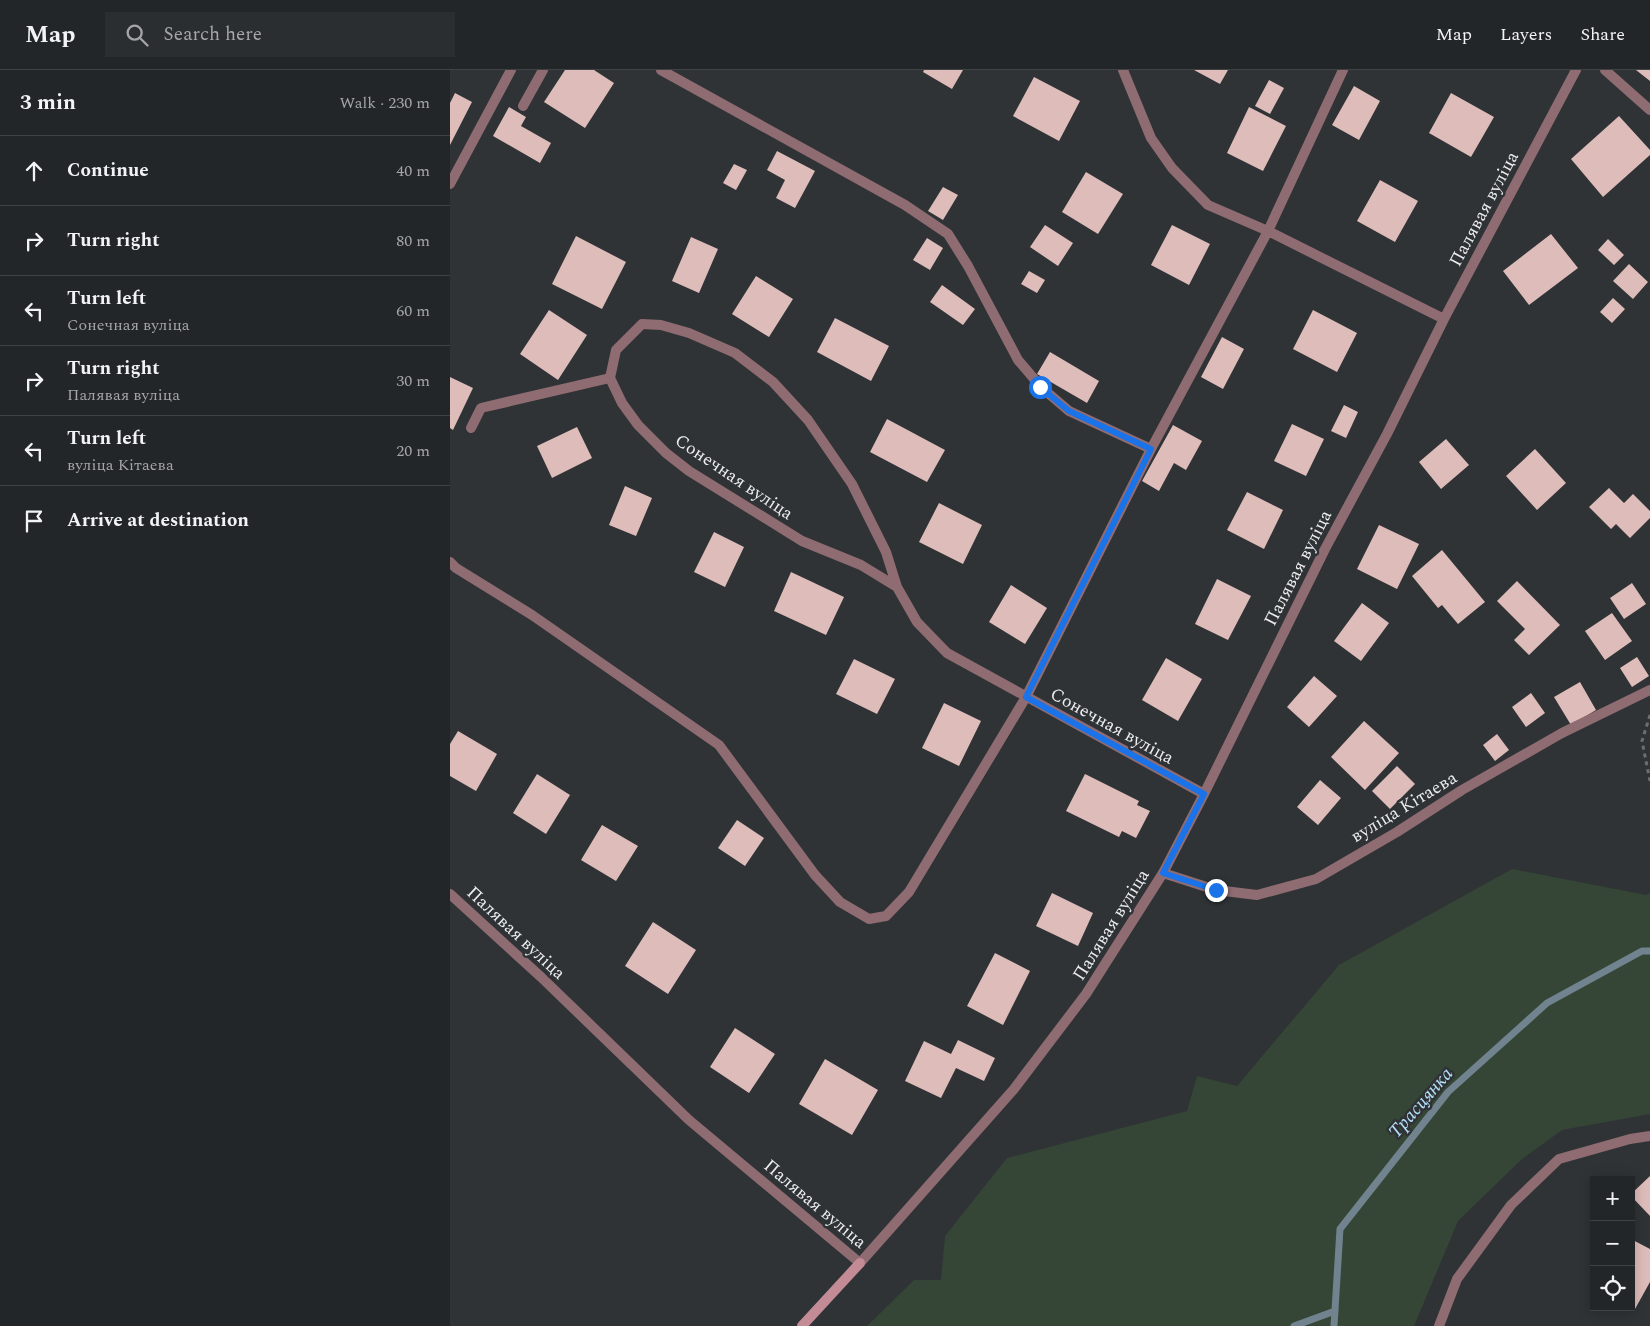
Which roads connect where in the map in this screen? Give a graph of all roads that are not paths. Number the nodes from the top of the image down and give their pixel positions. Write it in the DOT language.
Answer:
graph roads {
  1 [pos="511,70"];
  2 [pos="543,70"];
  3 [pos="661,70"];
  4 [pos="1343,70"];
  5 [pos="1576,70"];
  6 [pos="1605,70"];
  7 [pos="1121,71"];
  8 [pos="523,106"];
  9 [pos="1650,110"];
  10 [pos="450,184"];
  11 [pos="1268,231"];
  12 [pos="1444,319"];
  13 [pos="610,378"];
  14 [pos="471,428"];
  15 [pos="1151,449"];
  16 [pos="450,562"];
  17 [pos="897,587"];
  18 [pos="1650,690"];
  19 [pos="1026,697"];
  20 [pos="1204,794"];
  21 [pos="1163,873"];
  22 [pos="450,894"];
  23 [pos="1650,1136"];
  24 [pos="860,1263"];
  25 [pos="802,1326"];
  26 [pos="1439,1326"];
  1 -- 10 [label="street"];
  2 -- 8 [label="street"];
  3 -- 15 [label="street"];
  4 -- 11 [label="street"];
  5 -- 12 [label="street, Палявая вуліца"];
  6 -- 9 [label="street"];
  7 -- 11 [label="street"];
  11 -- 12 [label="street"];
  11 -- 15 [label="street"];
  12 -- 20 [label="street, Палявая вуліца"];
  13 -- 14 [label="street"];
  13 -- 17 [label="street, Сонечная вуліца"];
  13 -- 17 [label="street, Сонечная вуліца"];
  15 -- 19 [label="street"];
  16 -- 19 [label="street"];
  17 -- 19 [label="street, Сонечная вуліца"];
  18 -- 21 [label="street, вуліца Кітаева"];
  19 -- 20 [label="street, Сонечная вуліца"];
  20 -- 21 [label="street, Палявая вуліца"];
  21 -- 24 [label="street, Палявая вуліца"];
  22 -- 24 [label="street, Палявая вуліца"];
  23 -- 26 [label="street"];
  24 -- 25 [label="street"];
}
